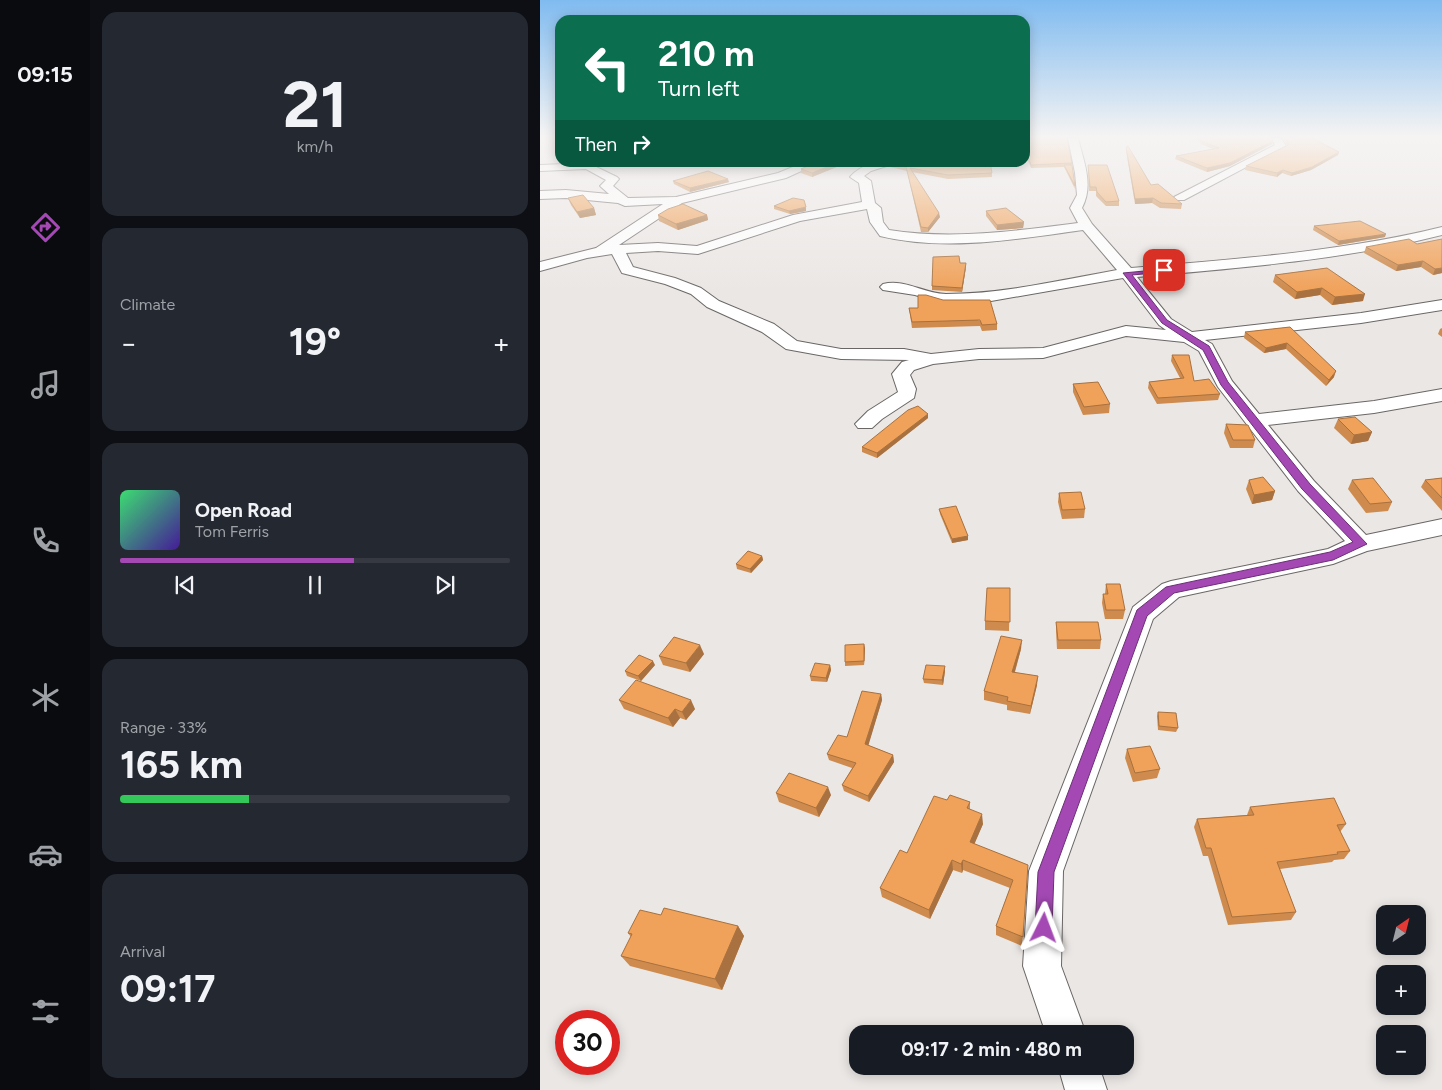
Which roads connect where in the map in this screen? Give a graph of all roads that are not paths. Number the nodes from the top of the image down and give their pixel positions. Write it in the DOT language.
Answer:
graph roads {
  1 [pos="609,189"];
  2 [pos="726,189"];
  3 [pos="866,189"];
  4 [pos="1082,189"];
  5 [pos="1196,189"];
  6 [pos="540,195"];
  7 [pos="1180,197"];
  8 [pos="620,199"];
  9 [pos="678,200"];
  10 [pos="869,206"];
  11 [pos="1086,226"];
  12 [pos="1442,231"];
  13 [pos="617,249"];
  14 [pos="600,251"];
  15 [pos="540,267"];
  16 [pos="1127,273"];
  17 [pos="888,288"];
  18 [pos="1442,305"];
  19 [pos="1188,337"];
  20 [pos="931,359"];
  21 [pos="1442,395"];
  22 [pos="1254,421"];
  23 [pos="865,424"];
  24 [pos="1442,527"];
  25 [pos="1361,544"];
  26 [pos="1063,1025"];
  27 [pos="1081,1075"];
  28 [pos="1086,1090"];
  1 -- 8 [label="street"];
  2 -- 9 [label="street"];
  3 -- 10 [label="street"];
  4 -- 11 [label="street"];
  5 -- 7 [label="street"];
  6 -- 8 [label="street"];
  8 -- 9 [label="street"];
  9 -- 14 [label="street"];
  10 -- 11 [label="street"];
  10 -- 13 [label="street"];
  11 -- 16 [label="street"];
  12 -- 16 [label="street"];
  13 -- 14 [label="street"];
  13 -- 20 [label="street"];
  14 -- 15 [label="street"];
  16 -- 17 [label="street"];
  16 -- 19 [label="street"];
  18 -- 19 [label="street"];
  19 -- 20 [label="street"];
  19 -- 22 [label="street"];
  20 -- 23 [label="street"];
  21 -- 22 [label="street"];
  22 -- 25 [label="street"];
  24 -- 25 [label="street"];
  25 -- 26 [label="street"];
  27 -- 28 [label="street"];
}
